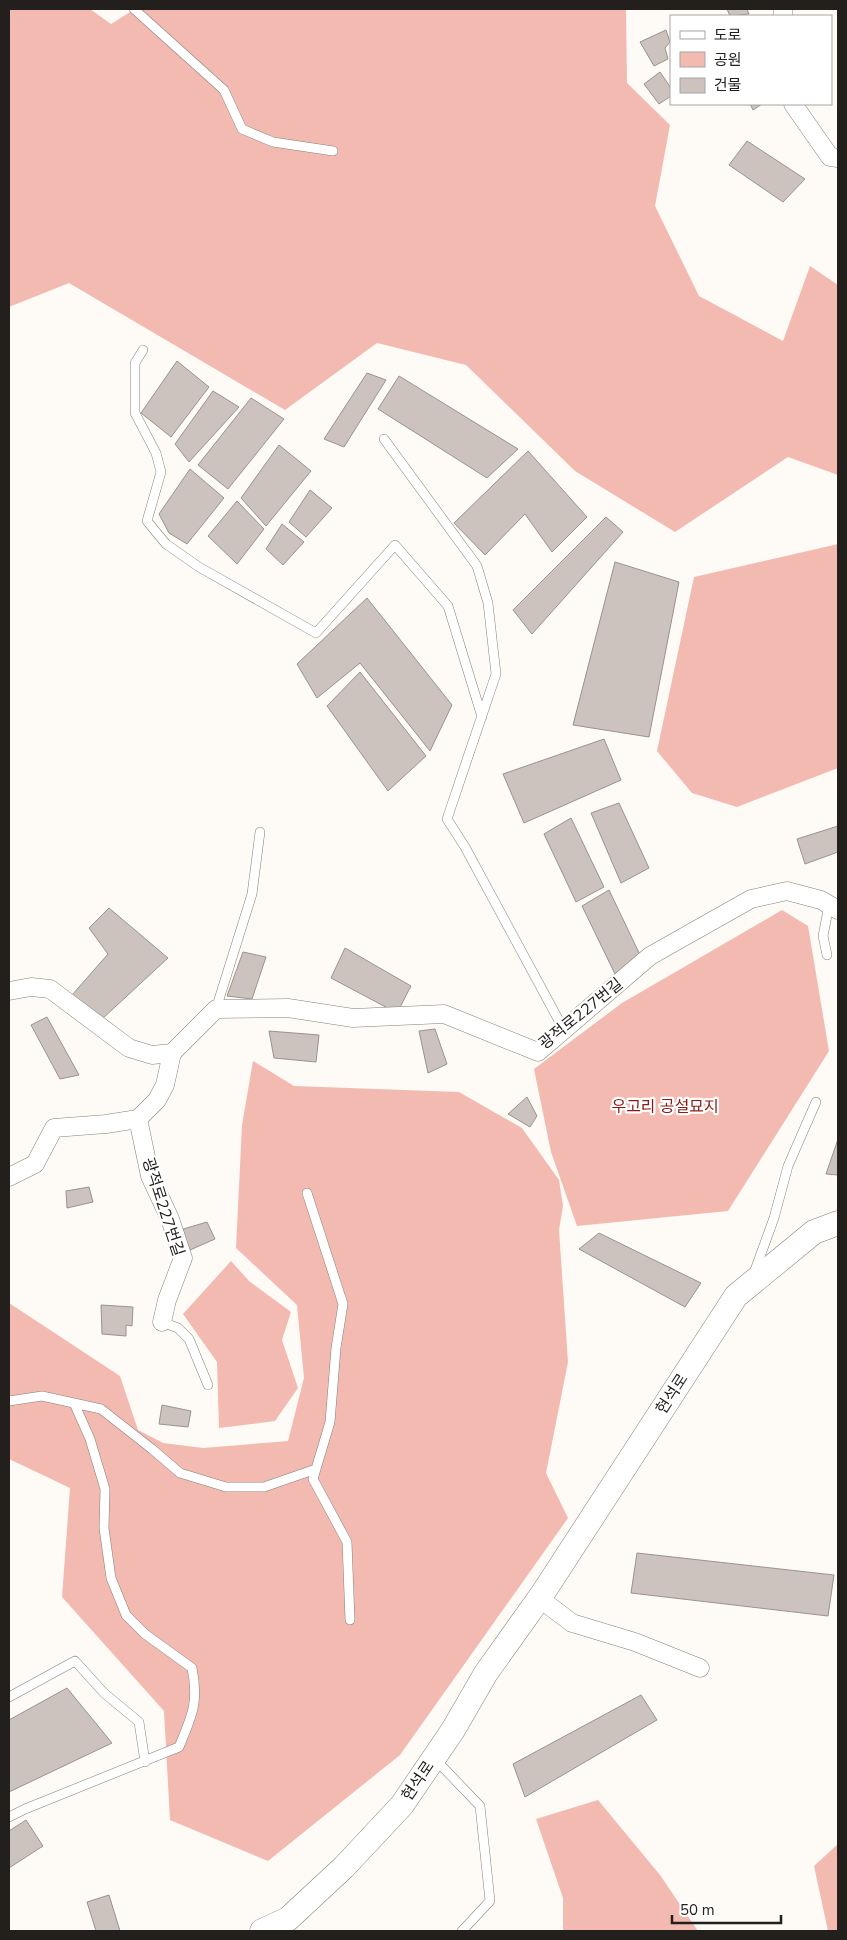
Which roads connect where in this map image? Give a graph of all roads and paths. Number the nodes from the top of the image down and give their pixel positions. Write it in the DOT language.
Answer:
graph roads {
  1 [pos="134,9"];
  2 [pos="794,105"];
  3 [pos="333,151"];
  4 [pos="835,162"];
  5 [pos="143,350"];
  6 [pos="384,439"];
  7 [pos="482,717"];
  8 [pos="260,832"];
  9 [pos="834,908"];
  10 [pos="827,955"];
  11 [pos="9,991"];
  12 [pos="216,1009"];
  13 [pos="564,1030"];
  14 [pos="172,1053"];
  15 [pos="816,1102"];
  16 [pos="138,1119"];
  17 [pos="9,1177"];
  18 [pos="307,1193"];
  19 [pos="838,1223"];
  20 [pos="749,1285"];
  21 [pos="162,1322"];
  22 [pos="208,1385"];
  23 [pos="9,1401"];
  24 [pos="74,1403"];
  25 [pos="316,1469"];
  26 [pos="539,1598"];
  27 [pos="350,1620"];
  28 [pos="700,1668"];
  29 [pos="9,1697"];
  30 [pos="434,1758"];
  31 [pos="145,1762"];
  32 [pos="9,1817"];
  33 [pos="262,1931"];
  34 [pos="462,1931"];
  1 -- 3 [label="lane"];
  2 -- 4 [label="street"];
  5 -- 7 [label="lane"];
  6 -- 7 [label="lane"];
  7 -- 13 [label="lane"];
  8 -- 12 [label="lane"];
  9 -- 10 [label="lane"];
  9 -- 13 [label="street, 광적로227번길"];
  11 -- 14 [label="street"];
  12 -- 13 [label="street, 광적로227번길"];
  12 -- 14 [label="street"];
  14 -- 16 [label="street"];
  15 -- 20 [label="lane"];
  16 -- 17 [label="street"];
  16 -- 21 [label="street, 광적로227번길"];
  18 -- 25 [label="lane"];
  19 -- 20 [label="street, 현석로"];
  20 -- 26 [label="street, 현석로"];
  21 -- 22 [label="lane"];
  23 -- 24 [label="lane"];
  24 -- 25 [label="lane"];
  24 -- 31 [label="lane"];
  25 -- 27 [label="lane"];
  26 -- 28 [label="street"];
  26 -- 30 [label="street, 현석로"];
  29 -- 31 [label="lane"];
  30 -- 33 [label="street, 현석로"];
  30 -- 34 [label="lane"];
  31 -- 32 [label="lane"];
}
